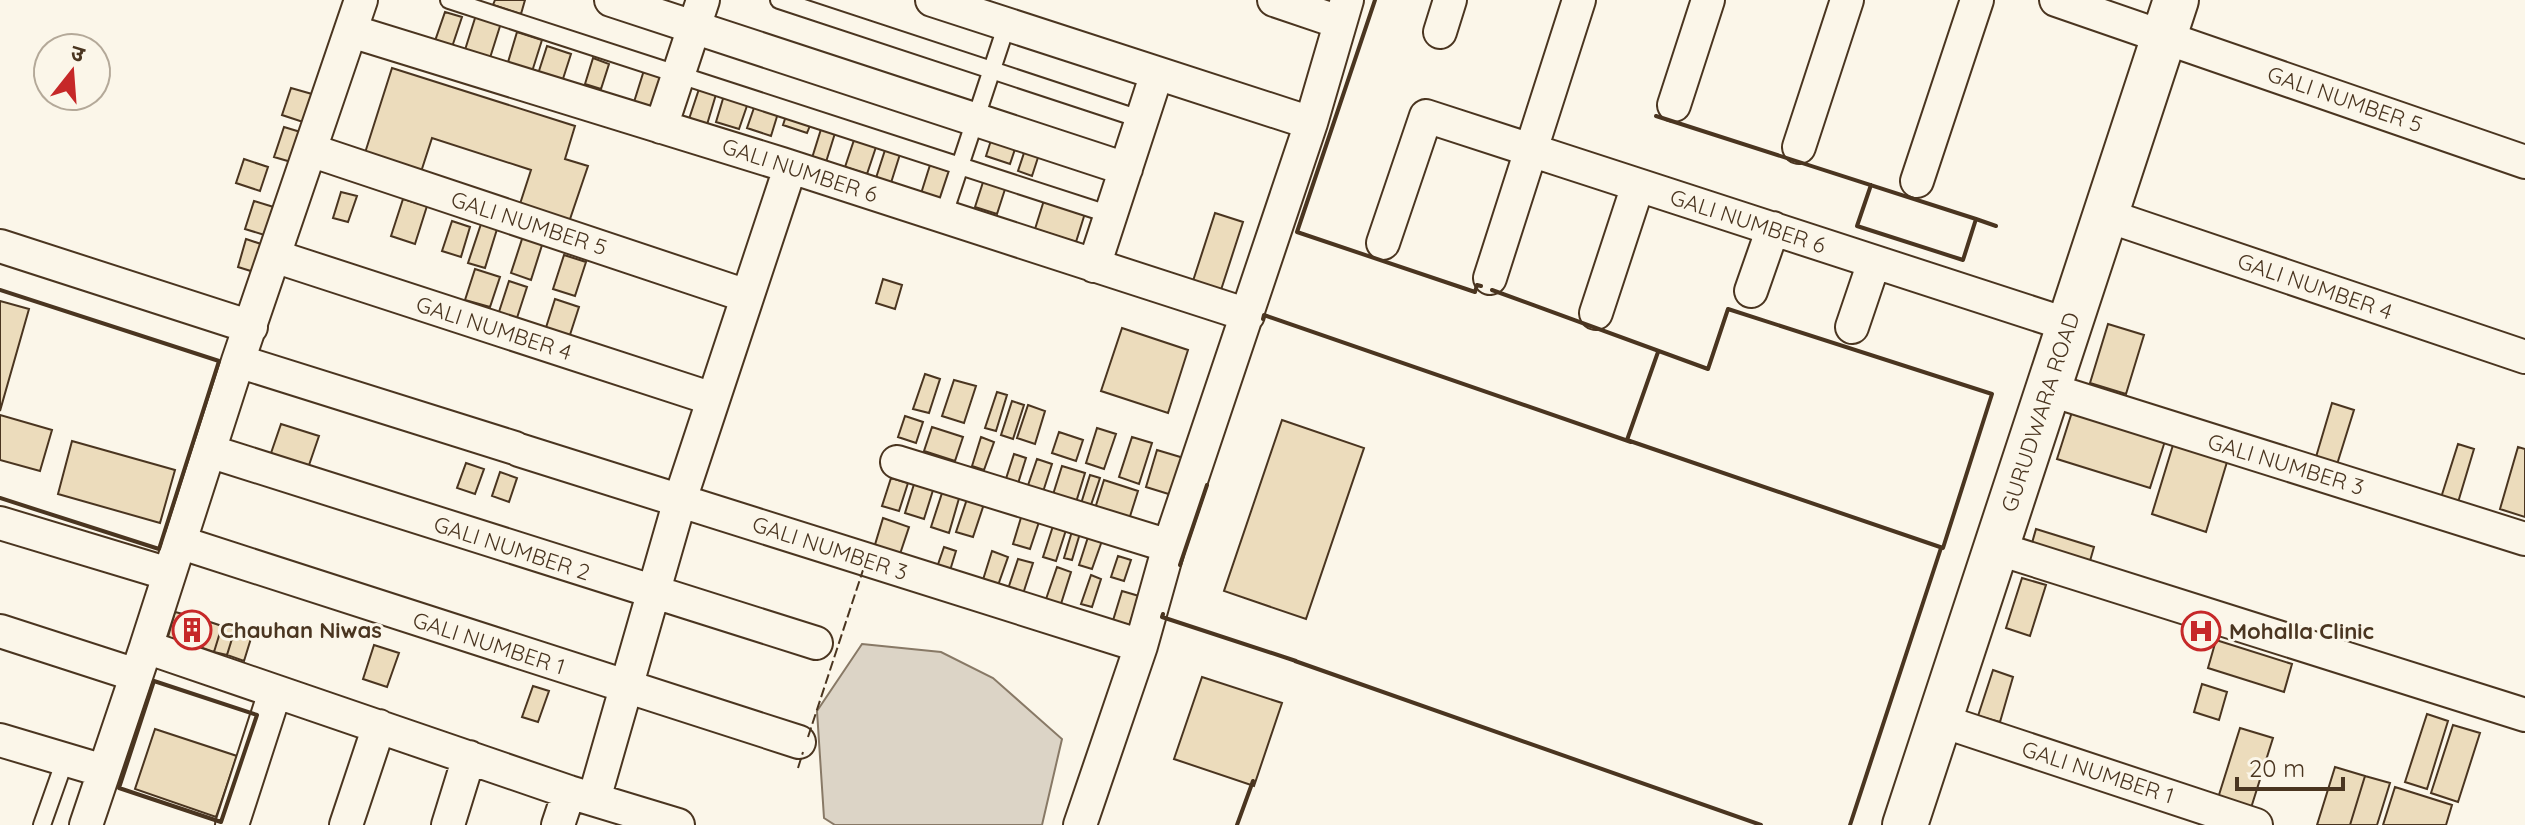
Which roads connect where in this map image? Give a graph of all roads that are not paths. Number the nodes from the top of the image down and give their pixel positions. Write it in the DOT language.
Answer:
graph roads {
  1 [pos="449,0"];
  2 [pos="611,0"];
  3 [pos="779,0"];
  4 [pos="932,0"];
  5 [pos="1274,0"];
  6 [pos="1450,0"];
  7 [pos="1579,0"];
  8 [pos="1708,0"];
  9 [pos="1847,0"];
  10 [pos="1977,0"];
  11 [pos="2056,0"];
  12 [pos="351,10"];
  13 [pos="1343,11"];
  14 [pos="698,14"];
  15 [pos="2171,18"];
  16 [pos="1007,24"];
  17 [pos="1440,32"];
  18 [pos="992,70"];
  19 [pos="1157,73"];
  20 [pos="678,75"];
  21 [pos="1674,105"];
  22 [pos="976,119"];
  23 [pos="1143,120"];
  24 [pos="1311,123"];
  25 [pos="661,127"];
  26 [pos="1799,147"];
  27 [pos="310,150"];
  28 [pos="1531,150"];
  29 [pos="2525,162"];
  30 [pos="960,167"];
  31 [pos="1126,169"];
  32 [pos="1917,181"];
  33 [pos="785,183"];
  34 [pos="1638,185"];
  35 [pos="1111,215"];
  36 [pos="2105,215"];
  37 [pos="943,217"];
  38 [pos="1773,228"];
  39 [pos="1383,243"];
  40 [pos="0,246"];
  41 [pos="274,256"];
  42 [pos="1874,262"];
  43 [pos="1094,266"];
  44 [pos="1490,278"];
  45 [pos="1751,291"];
  46 [pos="747,296"];
  47 [pos="1596,313"];
  48 [pos="1248,315"];
  49 [pos="2069,325"];
  50 [pos="251,327"];
  51 [pos="1852,327"];
  52 [pos="2525,357"];
  53 [pos="238,361"];
  54 [pos="2048,389"];
  55 [pos="713,399"];
  56 [pos="209,451"];
  57 [pos="897,462"];
  58 [pos="680,500"];
  59 [pos="0,523"];
  60 [pos="2525,539"];
  61 [pos="179,542"];
  62 [pos="1169,546"];
  63 [pos="1996,548"];
  64 [pos="169,574"];
  65 [pos="653,593"];
  66 [pos="0,631"];
  67 [pos="816,643"];
  68 [pos="1141,646"];
  69 [pos="141,661"];
  70 [pos="626,687"];
  71 [pos="275,692"];
  72 [pos="2525,715"];
  73 [pos="1939,720"];
  74 [pos="379,726"];
  75 [pos="0,740"];
  76 [pos="799,742"];
  77 [pos="469,757"];
  78 [pos="65,760"];
  79 [pos="104,771"];
  80 [pos="581,796"];
  81 [pos="643,820"];
  82 [pos="42,825"];
  83 [pos="86,825"];
  84 [pos="232,825"];
  85 [pos="346,825"];
  86 [pos="448,825"];
  87 [pos="558,825"];
  88 [pos="678,825"];
  89 [pos="1080,825"];
  90 [pos="1905,825"];
  91 [pos="2256,825"];
  1 -- 20 [label="lane"];
  2 -- 14 [label="street"];
  3 -- 18 [label="lane"];
  4 -- 16 [label="street"];
  5 -- 13 [label="street"];
  6 -- 17 [label="street"];
  7 -- 28 [label="street"];
  8 -- 21 [label="street"];
  9 -- 26 [label="street"];
  10 -- 32 [label="street"];
  11 -- 15 [label="street, GALI NUMBER 5"];
  12 -- 25 [label="street, GALI NUMBER 6"];
  12 -- 27 [label="street"];
  13 -- 24 [label="street"];
  14 -- 20 [label="street"];
  14 -- 22 [label="street"];
  15 -- 29 [label="street, GALI NUMBER 5"];
  15 -- 36 [label="street, GURUDWARA ROAD"];
  16 -- 18 [label="lane"];
  16 -- 19 [label="street"];
  18 -- 22 [label="lane"];
  18 -- 23 [label="lane"];
  19 -- 23 [label="street"];
  19 -- 24 [label="street"];
  20 -- 25 [label="street"];
  20 -- 30 [label="lane"];
  22 -- 30 [label="lane"];
  22 -- 31 [label="street"];
  23 -- 31 [label="street"];
  24 -- 48 [label="street"];
  25 -- 37 [label="street, GALI NUMBER 6"];
  27 -- 41 [label="street"];
  27 -- 46 [label="street, GALI NUMBER 5"];
  28 -- 34 [label="street, GALI NUMBER 6"];
  28 -- 39 [label="street, GALI NUMBER 6"];
  28 -- 44 [label="street"];
  30 -- 35 [label="lane"];
  30 -- 37 [label="lane"];
  31 -- 35 [label="street"];
  33 -- 46 [label="street"];
  34 -- 38 [label="street, GALI NUMBER 6"];
  34 -- 47 [label="street"];
  35 -- 43 [label="street"];
  36 -- 49 [label="street, GURUDWARA ROAD"];
  36 -- 52 [label="street, GALI NUMBER 4"];
  37 -- 43 [label="street, GALI NUMBER 6"];
  38 -- 42 [label="street, GALI NUMBER 6"];
  38 -- 45 [label="street"];
  40 -- 50 [label="street"];
  41 -- 50 [label="street"];
  41 -- 55 [label="street, GALI NUMBER 4"];
  42 -- 49 [label="street, GALI NUMBER 6"];
  42 -- 51 [label="street"];
  43 -- 48 [label="street, GALI NUMBER 6"];
  46 -- 55 [label="street"];
  48 -- 62 [label="street"];
  49 -- 54 [label="street, GURUDWARA ROAD"];
  50 -- 53 [label="street"];
  53 -- 56 [label="street"];
  53 -- 58 [label="street, GALI NUMBER 3"];
  54 -- 60 [label="street, GALI NUMBER 3"];
  54 -- 63 [label="street, GURUDWARA ROAD"];
  55 -- 58 [label="street"];
  56 -- 61 [label="street"];
  56 -- 65 [label="street, GALI NUMBER 2"];
  57 -- 62 [label="street"];
  58 -- 65 [label="street"];
  58 -- 68 [label="street, GALI NUMBER 3"];
  59 -- 64 [label="street"];
  61 -- 64 [label="street"];
  61 -- 70 [label="street, GALI NUMBER 1"];
  62 -- 68 [label="street"];
  63 -- 72 [label="street"];
  63 -- 73 [label="street, GURUDWARA ROAD"];
  64 -- 69 [label="street"];
  65 -- 67 [label="street, GALI NUMBER 2"];
  65 -- 70 [label="street"];
  66 -- 69 [label="street"];
  68 -- 89 [label="street"];
  69 -- 71 [label="street"];
  69 -- 79 [label="street"];
  70 -- 76 [label="street, GALI NUMBER 1"];
  70 -- 80 [label="street"];
  71 -- 74 [label="street"];
  71 -- 84 [label="street"];
  73 -- 90 [label="street, GURUDWARA ROAD"];
  73 -- 91 [label="street, GALI NUMBER 1"];
  74 -- 77 [label="street"];
  74 -- 85 [label="street"];
  75 -- 78 [label="street"];
  77 -- 80 [label="street"];
  77 -- 86 [label="street"];
  78 -- 79 [label="street"];
  78 -- 82 [label="lane"];
  79 -- 83 [label="street"];
  80 -- 81 [label="street"];
  80 -- 87 [label="street"];
  81 -- 88 [label="street"];
}
